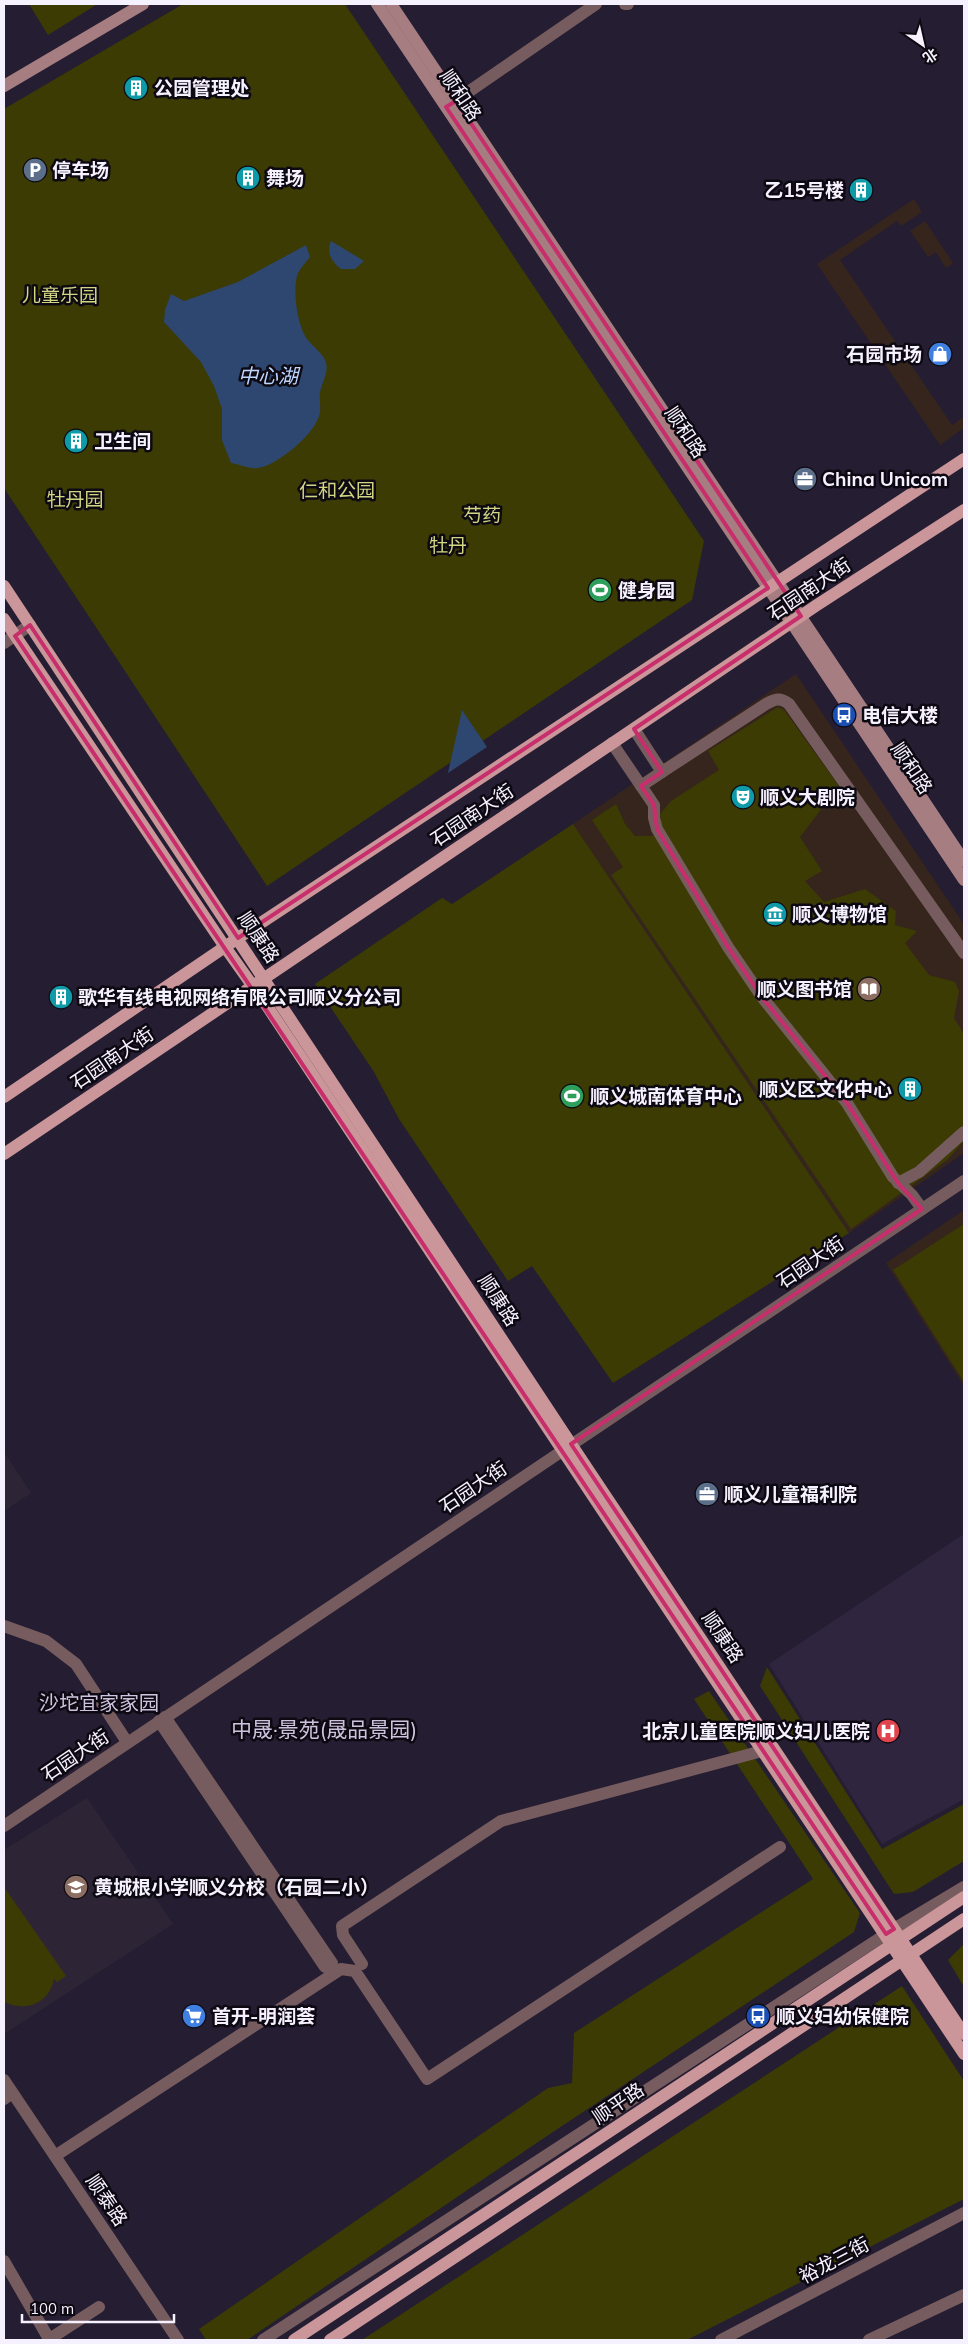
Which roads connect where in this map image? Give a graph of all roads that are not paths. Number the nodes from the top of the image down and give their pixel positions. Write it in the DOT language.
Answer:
graph roads {
  1 [pos="143,4"];
  2 [pos="377,4"];
  3 [pos="391,4"];
  4 [pos="596,4"];
  5 [pos="4,86"];
  6 [pos="451,104"];
  7 [pos="964,459"];
  8 [pos="964,510"];
  9 [pos="773,585"];
  10 [pos="4,586"];
  11 [pos="4,619"];
  12 [pos="796,619"];
  13 [pos="30,625"];
  14 [pos="15,636"];
  15 [pos="4,643"];
  16 [pos="634,728"];
  17 [pos="612,743"];
  18 [pos="662,772"];
  19 [pos="641,786"];
  20 [pos="964,861"];
  21 [pos="964,880"];
  22 [pos="238,938"];
  23 [pos="225,947"];
  24 [pos="964,953"];
  25 [pos="265,979"];
  26 [pos="252,987"];
  27 [pos="4,1097"];
  28 [pos="964,1132"];
  29 [pos="4,1154"];
  30 [pos="919,1172"];
  31 [pos="964,1180"];
  32 [pos="898,1183"];
  33 [pos="924,1208"];
  34 [pos="566,1447"];
  35 [pos="4,1626"];
  36 [pos="162,1719"];
  37 [pos="127,1742"];
  38 [pos="762,1751"];
  39 [pos="4,1826"];
  40 [pos="780,1847"];
  41 [pos="964,1888"];
  42 [pos="964,1897"];
  43 [pos="964,1918"];
  44 [pos="893,1936"];
  45 [pos="906,1956"];
  46 [pos="362,1964"];
  47 [pos="328,1965"];
  48 [pos="964,2034"];
  49 [pos="964,2054"];
  50 [pos="4,2080"];
  51 [pos="8,2096"];
  52 [pos="55,2156"];
  53 [pos="964,2213"];
  54 [pos="4,2260"];
  55 [pos="964,2295"];
  56 [pos="99,2307"];
  57 [pos="49,2340"];
  58 [pos="178,2340"];
  59 [pos="262,2340"];
  60 [pos="294,2340"];
  61 [pos="330,2340"];
  62 [pos="721,2340"];
  63 [pos="869,2340"];
  1 -- 5 [label="main road"];
  2 -- 6 [label="main road, 顺和路"];
  3 -- 6 [label="main road, 顺和路"];
  4 -- 6 [label="street"];
  6 -- 9 [label="main road, 顺和路"];
  7 -- 9 [label="main road, 石园南大街"];
  8 -- 12 [label="main road, 石园南大街"];
  9 -- 12 [label="main road, 顺和路"];
  9 -- 22 [label="main road, 石园南大街"];
  10 -- 13 [label="main road, 顺康路"];
  11 -- 14 [label="main road, 顺康路"];
  12 -- 16 [label="main road, 石园南大街"];
  12 -- 20 [label="main road, 顺和路"];
  12 -- 21 [label="main road, 顺和路"];
  13 -- 14 [label="street"];
  13 -- 22 [label="main road, 顺康路"];
  14 -- 15 [label="street"];
  14 -- 23 [label="main road, 顺康路"];
  16 -- 17 [label="main road, 石园南大街"];
  16 -- 18 [label="street"];
  17 -- 19 [label="street"];
  17 -- 25 [label="main road, 石园南大街"];
  18 -- 19 [label="street"];
  18 -- 24 [label="street"];
  19 -- 32 [label="street"];
  22 -- 23 [label="main road, 石园南大街"];
  22 -- 25 [label="main road, 顺康路"];
  23 -- 26 [label="main road, 顺康路"];
  23 -- 27 [label="main road, 石园南大街"];
  25 -- 26 [label="main road, 石园南大街"];
  25 -- 34 [label="main road, 顺康路"];
  26 -- 29 [label="main road, 石园南大街"];
  26 -- 34 [label="main road, 顺康路"];
  28 -- 30 [label="street"];
  30 -- 32 [label="street"];
  30 -- 33 [label="street"];
  31 -- 33 [label="street, 石园大街"];
  32 -- 33 [label="street"];
  33 -- 34 [label="street, 石园大街"];
  34 -- 36 [label="street, 石园大街"];
  34 -- 38 [label="main road, 顺康路"];
  34 -- 44 [label="main road, 顺康路"];
  35 -- 37 [label="street"];
  36 -- 37 [label="street, 石园大街"];
  36 -- 47 [label="street"];
  37 -- 39 [label="street, 石园大街"];
  38 -- 44 [label="main road, 顺康路"];
  38 -- 46 [label="street"];
  40 -- 52 [label="street"];
  41 -- 44 [label="street"];
  42 -- 44 [label="main road, 顺平路"];
  43 -- 45 [label="main road, 顺平路"];
  44 -- 45 [label="main road, 顺康路"];
  44 -- 59 [label="street"];
  44 -- 60 [label="main road, 顺平路"];
  45 -- 48 [label="main road, 顺康路"];
  45 -- 49 [label="main road, 顺康路"];
  45 -- 61 [label="main road, 顺平路"];
  50 -- 51 [label="street, 顺泰路"];
  51 -- 52 [label="street, 顺泰路"];
  52 -- 58 [label="street, 顺泰路"];
  53 -- 62 [label="street, 裕龙三街"];
  54 -- 57 [label="street"];
  55 -- 63 [label="street"];
  56 -- 57 [label="street"];
}
